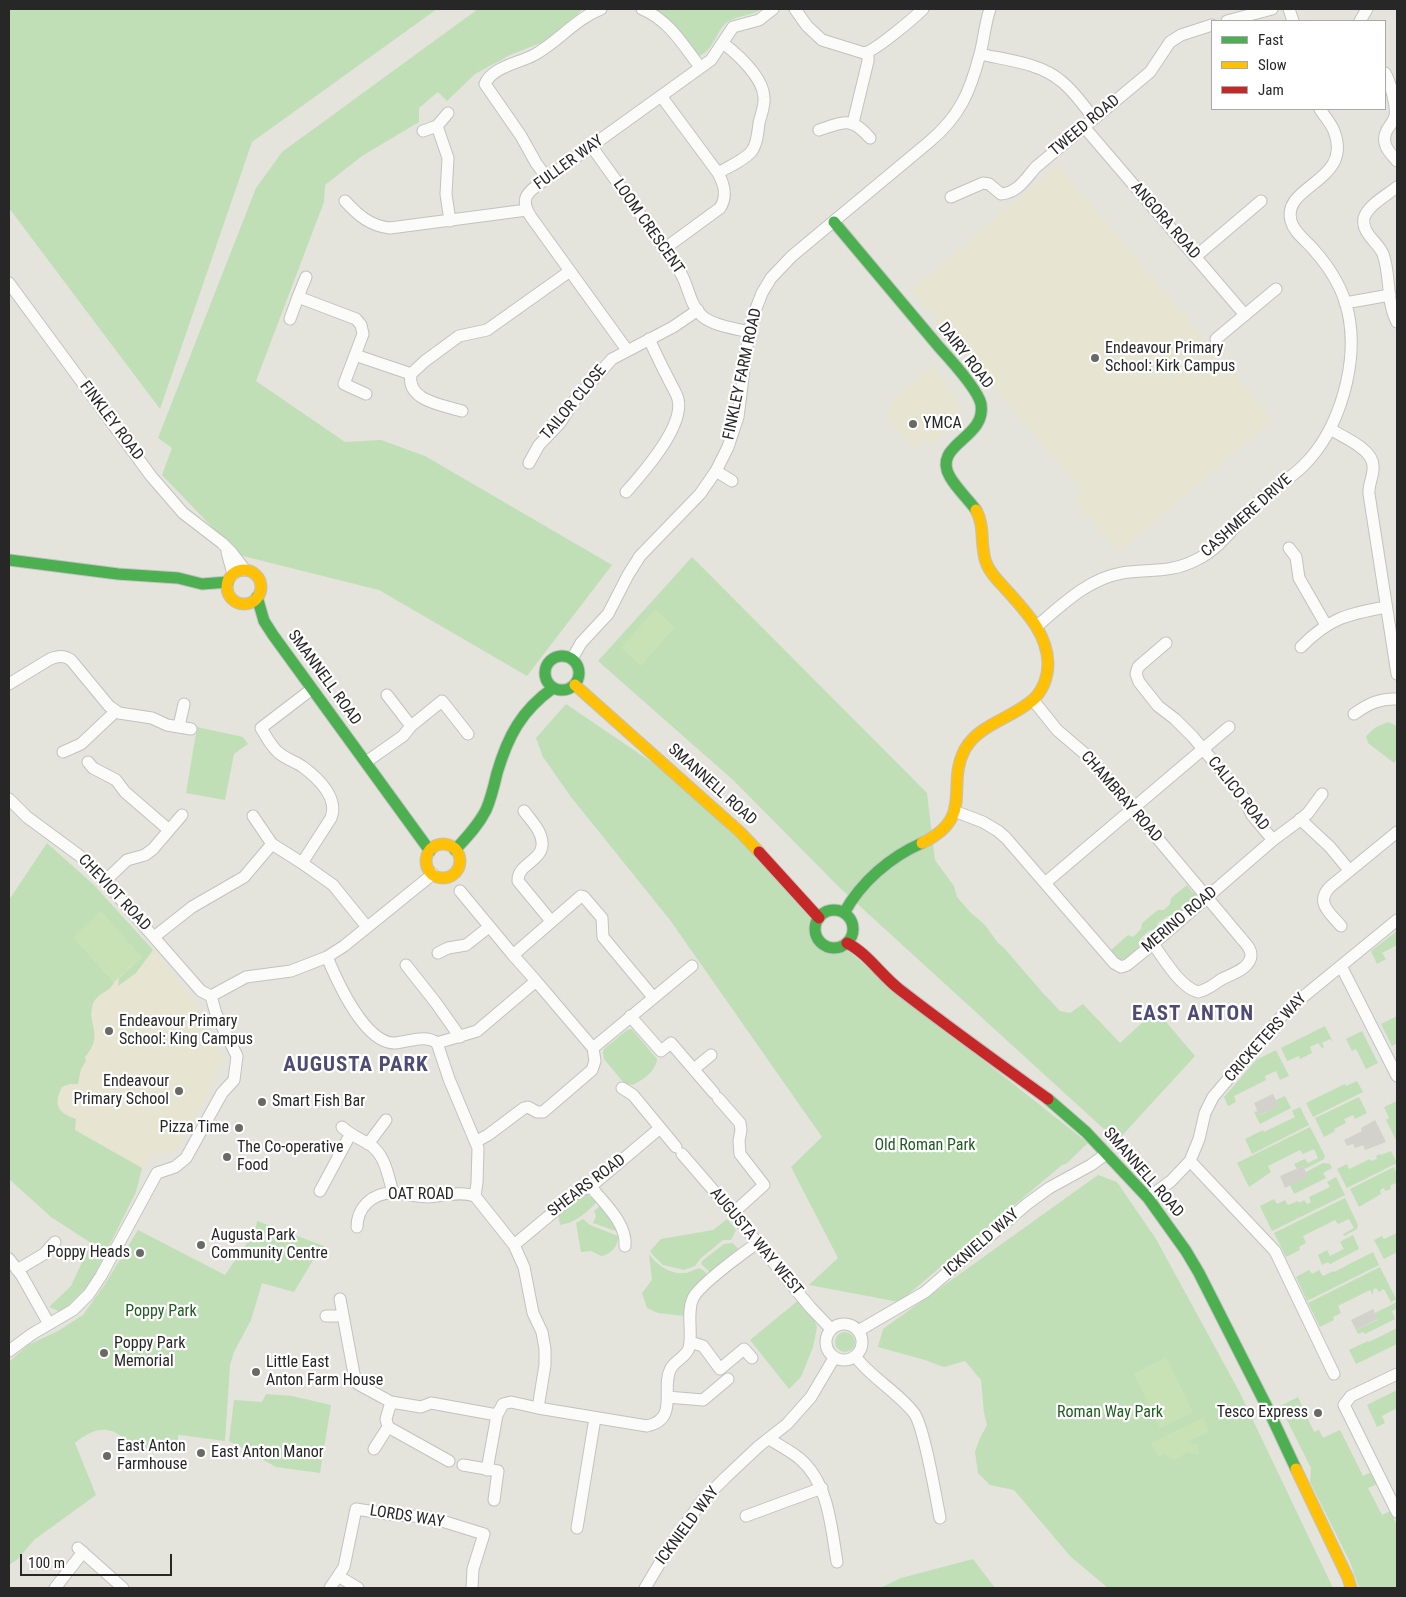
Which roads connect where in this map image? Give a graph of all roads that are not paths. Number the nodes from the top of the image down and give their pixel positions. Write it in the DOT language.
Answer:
graph roads {
  1 [pos="601,9"];
  2 [pos="642,9"];
  3 [pos="773,9"];
  4 [pos="795,9"];
  5 [pos="923,9"];
  6 [pos="990,9"];
  7 [pos="1272,9"];
  8 [pos="1367,9"];
  9 [pos="1231,20"];
  10 [pos="1361,20"];
  11 [pos="1211,25"];
  12 [pos="723,43"];
  13 [pos="868,53"];
  14 [pos="980,54"];
  15 [pos="700,67"];
  16 [pos="1386,75"];
  17 [pos="661,96"];
  18 [pos="1321,110"];
  19 [pos="448,113"];
  20 [pos="1094,119"];
  21 [pos="853,123"];
  22 [pos="437,126"];
  23 [pos="1085,128"];
  24 [pos="819,130"];
  25 [pos="423,131"];
  26 [pos="870,138"];
  27 [pos="592,147"];
  28 [pos="1397,161"];
  29 [pos="718,173"];
  30 [pos="547,178"];
  31 [pos="1397,187"];
  32 [pos="951,197"];
  33 [pos="345,201"];
  34 [pos="1261,201"];
  35 [pos="527,210"];
  36 [pos="450,221"];
  37 [pos="834,222"];
  38 [pos="664,249"];
  39 [pos="1195,256"];
  40 [pos="570,271"];
  41 [pos="306,277"];
  42 [pos="9,284"];
  43 [pos="1276,290"];
  44 [pos="1390,295"];
  45 [pos="298,297"];
  46 [pos="1345,303"];
  47 [pos="698,310"];
  48 [pos="1246,315"];
  49 [pos="290,319"];
  50 [pos="1397,322"];
  51 [pos="749,332"];
  52 [pos="1216,339"];
  53 [pos="649,340"];
  54 [pos="627,350"];
  55 [pos="355,355"];
  56 [pos="411,374"];
  57 [pos="366,394"];
  58 [pos="462,411"];
  59 [pos="1330,429"];
  60 [pos="529,463"];
  61 [pos="716,471"];
  62 [pos="732,481"];
  63 [pos="626,492"];
  64 [pos="226,548"];
  65 [pos="1289,548"];
  66 [pos="9,560"];
  67 [pos="245,570"];
  68 [pos="230,578"];
  69 [pos="202,584"];
  70 [pos="228,594"];
  71 [pos="257,597"];
  72 [pos="247,604"];
  73 [pos="1386,607"];
  74 [pos="264,621"];
  75 [pos="1326,625"];
  76 [pos="1037,626"];
  77 [pos="1166,643"];
  78 [pos="1301,647"];
  79 [pos="572,658"];
  80 [pos="1397,674"];
  81 [pos="9,684"];
  82 [pos="575,685"];
  83 [pos="553,688"];
  84 [pos="312,689"];
  85 [pos="387,695"];
  86 [pos="1397,699"];
  87 [pos="1033,700"];
  88 [pos="184,704"];
  89 [pos="116,711"];
  90 [pos="1354,714"];
  91 [pos="179,726"];
  92 [pos="411,726"];
  93 [pos="1229,727"];
  94 [pos="261,728"];
  95 [pos="191,729"];
  96 [pos="468,734"];
  97 [pos="251,735"];
  98 [pos="1202,748"];
  99 [pos="63,752"];
  100 [pos="88,762"];
  101 [pos="366,762"];
  102 [pos="1322,794"];
  103 [pos="9,799"];
  104 [pos="1132,809"];
  105 [pos="524,811"];
  106 [pos="954,811"];
  107 [pos="182,815"];
  108 [pos="253,816"];
  109 [pos="1300,819"];
  110 [pos="169,830"];
  111 [pos="1397,832"];
  112 [pos="1273,840"];
  113 [pos="272,844"];
  114 [pos="455,850"];
  115 [pos="430,851"];
  116 [pos="302,862"];
  117 [pos="1350,870"];
  118 [pos="433,874"];
  119 [pos="105,880"];
  120 [pos="1045,883"];
  121 [pos="460,891"];
  122 [pos="1208,897"];
  123 [pos="844,913"];
  124 [pos="818,918"];
  125 [pos="1397,920"];
  126 [pos="551,922"];
  127 [pos="1341,926"];
  128 [pos="367,927"];
  129 [pos="489,927"];
  130 [pos="154,937"];
  131 [pos="846,943"];
  132 [pos="1152,944"];
  133 [pos="438,953"];
  134 [pos="513,955"];
  135 [pos="327,957"];
  136 [pos="406,965"];
  137 [pos="692,966"];
  138 [pos="1341,966"];
  139 [pos="536,981"];
  140 [pos="211,996"];
  141 [pos="653,997"];
  142 [pos="630,1016"];
  143 [pos="460,1037"];
  144 [pos="437,1044"];
  145 [pos="593,1048"];
  146 [pos="711,1056"];
  147 [pos="694,1069"];
  148 [pos="1397,1076"];
  149 [pos="622,1088"];
  150 [pos="386,1120"];
  151 [pos="660,1128"];
  152 [pos="477,1141"];
  153 [pos="368,1144"];
  154 [pos="1106,1154"];
  155 [pos="1190,1160"];
  156 [pos="589,1188"];
  157 [pos="320,1191"];
  158 [pos="393,1193"];
  159 [pos="475,1196"];
  160 [pos="1148,1198"];
  161 [pos="733,1213"];
  162 [pos="357,1227"];
  163 [pos="54,1242"];
  164 [pos="758,1243"];
  165 [pos="514,1245"];
  166 [pos="625,1246"];
  167 [pos="9,1258"];
  168 [pos="17,1270"];
  169 [pos="340,1299"];
  170 [pos="326,1316"];
  171 [pos="343,1316"];
  172 [pos="49,1324"];
  173 [pos="831,1329"];
  174 [pos="858,1331"];
  175 [pos="690,1342"];
  176 [pos="9,1351"];
  177 [pos="855,1356"];
  178 [pos="752,1358"];
  179 [pos="834,1358"];
  180 [pos="1334,1374"];
  181 [pos="1397,1374"];
  182 [pos="728,1379"];
  183 [pos="668,1397"];
  184 [pos="391,1402"];
  185 [pos="538,1408"];
  186 [pos="498,1415"];
  187 [pos="595,1418"];
  188 [pos="388,1427"];
  189 [pos="769,1439"];
  190 [pos="374,1449"];
  191 [pos="449,1461"];
  192 [pos="463,1466"];
  193 [pos="487,1470"];
  194 [pos="822,1488"];
  195 [pos="494,1500"];
  196 [pos="1397,1512"];
  197 [pos="746,1516"];
  198 [pos="940,1518"];
  199 [pos="577,1528"];
  200 [pos="837,1562"];
  201 [pos="338,1576"];
  202 [pos="55,1588"];
  203 [pos="123,1588"];
  204 [pos="330,1588"];
  205 [pos="358,1588"];
  206 [pos="472,1588"];
  207 [pos="645,1588"];
  208 [pos="1351,1588"];
  1 -- 30 [label="street"];
  2 -- 15 [label="street"];
  3 -- 12 [label="street, FULLER WAY"];
  4 -- 13 [label="street"];
  5 -- 13 [label="street"];
  6 -- 14 [label="street, FINKLEY FARM ROAD"];
  7 -- 9 [label="street"];
  8 -- 10 [label="street"];
  11 -- 20 [label="street, TWEED ROAD"];
  12 -- 15 [label="street, FULLER WAY"];
  12 -- 29 [label="street"];
  13 -- 21 [label="street"];
  14 -- 20 [label="street"];
  14 -- 37 [label="street, FINKLEY FARM ROAD"];
  15 -- 17 [label="street, FULLER WAY"];
  16 -- 28 [label="street"];
  17 -- 27 [label="street, FULLER WAY"];
  17 -- 29 [label="street"];
  18 -- 46 [label="street, CASHMERE DRIVE"];
  19 -- 22 [label="street"];
  20 -- 23 [label="street, TWEED ROAD"];
  21 -- 24 [label="street"];
  21 -- 26 [label="street"];
  22 -- 25 [label="street"];
  22 -- 36 [label="street"];
  23 -- 32 [label="street, TWEED ROAD"];
  23 -- 39 [label="street, ANGORA ROAD"];
  27 -- 30 [label="street, FULLER WAY"];
  27 -- 38 [label="street, LOOM CRESCENT"];
  29 -- 38 [label="street"];
  30 -- 35 [label="street, FULLER WAY"];
  31 -- 44 [label="street"];
  33 -- 36 [label="street"];
  34 -- 39 [label="street"];
  35 -- 36 [label="street"];
  35 -- 40 [label="street, FULLER WAY"];
  37 -- 51 [label="street, FINKLEY FARM ROAD"];
  37 -- 76 [label="street, DAIRY ROAD"];
  38 -- 47 [label="street, LOOM CRESCENT"];
  39 -- 48 [label="street, ANGORA ROAD"];
  40 -- 54 [label="street, FULLER WAY"];
  40 -- 56 [label="street"];
  41 -- 45 [label="street"];
  42 -- 64 [label="street, FINKLEY ROAD"];
  43 -- 48 [label="street"];
  44 -- 46 [label="street"];
  44 -- 50 [label="street"];
  45 -- 49 [label="street"];
  45 -- 55 [label="street"];
  46 -- 59 [label="street, CASHMERE DRIVE"];
  47 -- 51 [label="street"];
  47 -- 53 [label="street"];
  48 -- 52 [label="street"];
  51 -- 61 [label="street, FINKLEY FARM ROAD"];
  53 -- 54 [label="street"];
  53 -- 63 [label="street"];
  54 -- 60 [label="street, TAILOR CLOSE"];
  55 -- 56 [label="street"];
  55 -- 57 [label="street"];
  56 -- 58 [label="street"];
  59 -- 73 [label="street"];
  59 -- 76 [label="street, CASHMERE DRIVE"];
  61 -- 62 [label="street"];
  61 -- 79 [label="street, FINKLEY FARM ROAD"];
  64 -- 67 [label="street, FINKLEY ROAD"];
  64 -- 68 [label="street"];
  65 -- 75 [label="street"];
  66 -- 69 [label="street"];
  67 -- 68 [label="street"];
  67 -- 71 [label="street"];
  68 -- 69 [label="street"];
  68 -- 70 [label="street"];
  69 -- 70 [label="street"];
  70 -- 72 [label="street"];
  71 -- 72 [label="street"];
  71 -- 74 [label="street, SMANNELL ROAD"];
  72 -- 74 [label="street, SMANNELL ROAD"];
  73 -- 75 [label="street"];
  73 -- 80 [label="street"];
  74 -- 84 [label="street, SMANNELL ROAD"];
  75 -- 78 [label="street"];
  76 -- 87 [label="street, DAIRY ROAD"];
  77 -- 98 [label="street, CALICO ROAD"];
  79 -- 82 [label="street"];
  79 -- 83 [label="street"];
  81 -- 89 [label="street"];
  82 -- 83 [label="street"];
  82 -- 124 [label="street, SMANNELL ROAD"];
  83 -- 114 [label="street"];
  84 -- 94 [label="street"];
  84 -- 101 [label="street, SMANNELL ROAD"];
  85 -- 92 [label="street"];
  86 -- 90 [label="street"];
  87 -- 104 [label="street, CHAMBRAY ROAD"];
  87 -- 106 [label="street, DAIRY ROAD"];
  88 -- 91 [label="street"];
  89 -- 91 [label="street"];
  89 -- 99 [label="street"];
  91 -- 95 [label="street"];
  92 -- 96 [label="street"];
  92 -- 101 [label="street"];
  93 -- 98 [label="street, CALICO ROAD"];
  94 -- 97 [label="street"];
  94 -- 116 [label="street"];
  98 -- 104 [label="street, CALICO ROAD"];
  98 -- 112 [label="street, CALICO ROAD"];
  100 -- 110 [label="street"];
  101 -- 115 [label="street, SMANNELL ROAD"];
  102 -- 109 [label="street, MERINO ROAD"];
  103 -- 119 [label="street, CHEVIOT ROAD"];
  104 -- 120 [label="street"];
  104 -- 122 [label="street, CHAMBRAY ROAD"];
  105 -- 126 [label="street"];
  106 -- 120 [label="street, MERINO ROAD"];
  106 -- 123 [label="street, DAIRY ROAD"];
  107 -- 110 [label="street"];
  108 -- 113 [label="street"];
  109 -- 112 [label="street, MERINO ROAD"];
  109 -- 117 [label="street"];
  110 -- 119 [label="street"];
  111 -- 117 [label="street"];
  112 -- 122 [label="street, MERINO ROAD"];
  113 -- 116 [label="street"];
  113 -- 130 [label="street"];
  114 -- 115 [label="street"];
  114 -- 118 [label="street"];
  115 -- 118 [label="street"];
  116 -- 128 [label="street"];
  117 -- 127 [label="street"];
  118 -- 128 [label="street"];
  119 -- 130 [label="street, CHEVIOT ROAD"];
  120 -- 132 [label="street, MERINO ROAD"];
  121 -- 129 [label="street"];
  122 -- 132 [label="street, MERINO ROAD"];
  122 -- 132 [label="street, CHAMBRAY ROAD"];
  123 -- 124 [label="street"];
  123 -- 131 [label="street"];
  124 -- 131 [label="street"];
  125 -- 138 [label="street, CRICKETERS WAY"];
  126 -- 134 [label="street"];
  126 -- 141 [label="street"];
  128 -- 135 [label="street"];
  129 -- 133 [label="street"];
  129 -- 134 [label="street"];
  130 -- 140 [label="street, CHEVIOT ROAD"];
  131 -- 154 [label="street, SMANNELL ROAD"];
  134 -- 139 [label="street"];
  135 -- 140 [label="street"];
  135 -- 144 [label="street"];
  136 -- 143 [label="street"];
  137 -- 141 [label="street"];
  138 -- 148 [label="street"];
  138 -- 155 [label="street, CRICKETERS WAY"];
  139 -- 143 [label="street"];
  139 -- 145 [label="street"];
  140 -- 172 [label="street"];
  141 -- 142 [label="street"];
  142 -- 145 [label="street"];
  142 -- 147 [label="street"];
  143 -- 144 [label="street"];
  144 -- 152 [label="street"];
  145 -- 152 [label="street"];
  146 -- 147 [label="street"];
  147 -- 161 [label="street"];
  149 -- 151 [label="street, AUGUSTA WAY WEST"];
  150 -- 153 [label="street"];
  151 -- 156 [label="street, SHEARS ROAD"];
  151 -- 161 [label="street, AUGUSTA WAY WEST"];
  152 -- 159 [label="street"];
  153 -- 157 [label="street"];
  153 -- 158 [label="street"];
  154 -- 160 [label="street, SMANNELL ROAD"];
  154 -- 174 [label="street, ICKNIELD WAY"];
  155 -- 160 [label="street, CRICKETERS WAY"];
  155 -- 180 [label="street"];
  156 -- 165 [label="street, SHEARS ROAD"];
  156 -- 166 [label="street"];
  158 -- 159 [label="street, OAT ROAD"];
  158 -- 162 [label="street, OAT ROAD"];
  159 -- 165 [label="street"];
  160 -- 208 [label="street, SMANNELL ROAD"];
  161 -- 164 [label="street, AUGUSTA WAY WEST"];
  163 -- 168 [label="street"];
  164 -- 173 [label="street, AUGUSTA WAY WEST"];
  164 -- 175 [label="street"];
  165 -- 185 [label="street"];
  167 -- 168 [label="street"];
  168 -- 172 [label="street"];
  169 -- 171 [label="street"];
  170 -- 171 [label="street"];
  171 -- 184 [label="street"];
  172 -- 176 [label="street"];
  173 -- 174 [label="street"];
  173 -- 179 [label="street"];
  174 -- 177 [label="street"];
  175 -- 178 [label="street"];
  175 -- 183 [label="street"];
  177 -- 179 [label="street"];
  177 -- 198 [label="street"];
  179 -- 189 [label="street, ICKNIELD WAY"];
  181 -- 196 [label="street"];
  182 -- 183 [label="street"];
  183 -- 187 [label="street"];
  184 -- 186 [label="street"];
  184 -- 188 [label="street"];
  185 -- 186 [label="street"];
  185 -- 187 [label="street"];
  186 -- 193 [label="street"];
  187 -- 199 [label="street"];
  188 -- 190 [label="street"];
  188 -- 191 [label="street"];
  189 -- 194 [label="street"];
  189 -- 207 [label="street, ICKNIELD WAY"];
  192 -- 193 [label="street"];
  193 -- 195 [label="street"];
  194 -- 197 [label="street"];
  194 -- 200 [label="street"];
  201 -- 204 [label="street, LORDS WAY"];
  201 -- 205 [label="street"];
  201 -- 206 [label="street, LORDS WAY"];
  202 -- 203 [label="street"];
}
